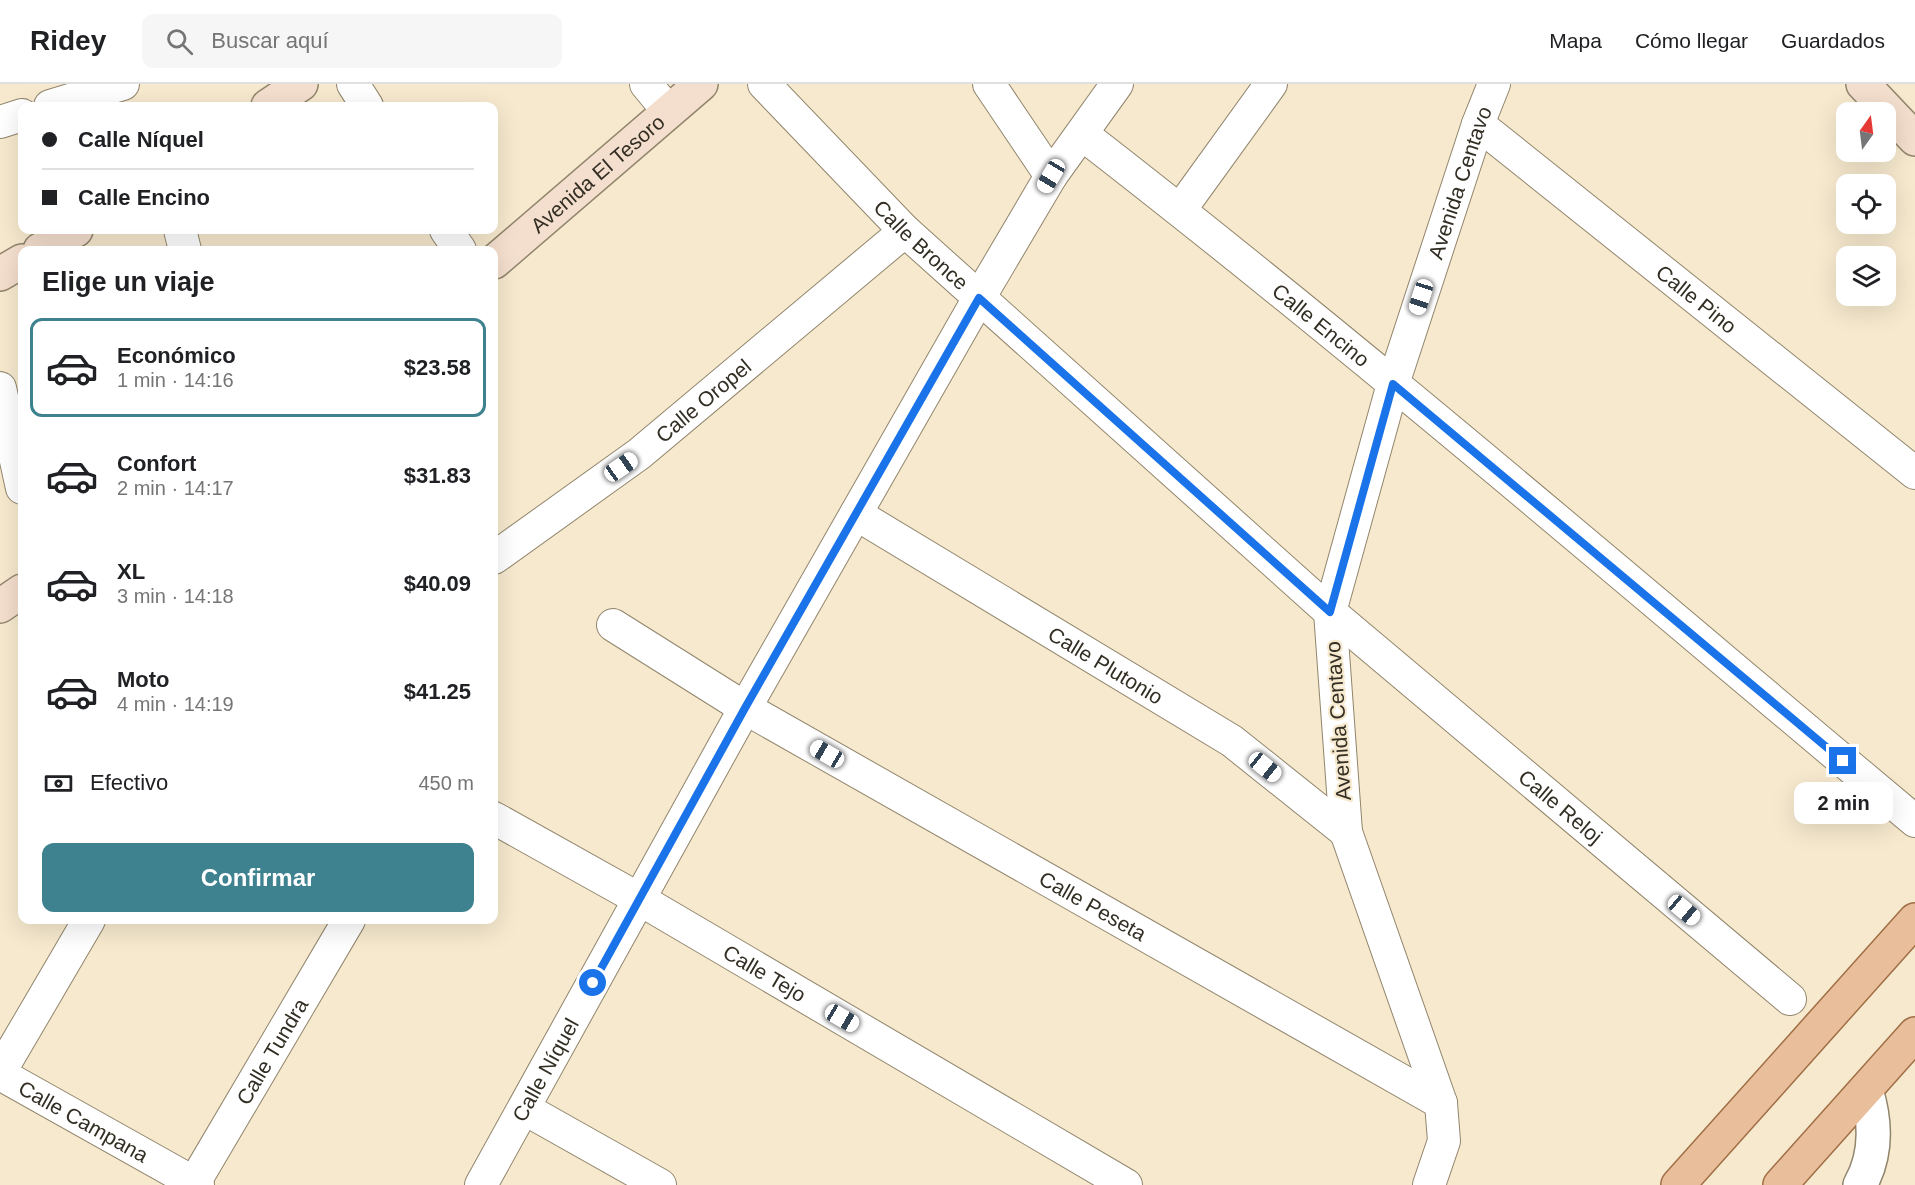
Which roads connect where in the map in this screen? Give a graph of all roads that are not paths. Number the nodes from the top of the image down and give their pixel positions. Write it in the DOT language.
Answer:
graph roads {
  1 [pos="123,84"];
  2 [pos="301,84"];
  3 [pos="353,84"];
  4 [pos="646,84"];
  5 [pos="701,84"];
  6 [pos="764,84"];
  7 [pos="989,84"];
  8 [pos="1117,84"];
  9 [pos="1271,84"];
  10 [pos="1494,84"];
  11 [pos="1863,84"];
  12 [pos="63,102"];
  13 [pos="274,102"];
  14 [pos="364,102"];
  15 [pos="669,112"];
  16 [pos="18,116"];
  17 [pos="0,122"];
  18 [pos="1478,124"];
  19 [pos="1082,134"];
  20 [pos="1915,139"];
  21 [pos="1051,176"];
  22 [pos="1180,210"];
  23 [pos="905,231"];
  24 [pos="69,234"];
  25 [pos="47,246"];
  26 [pos="498,259"];
  27 [pos="18,263"];
  28 [pos="0,274"];
  29 [pos="979,298"];
  30 [pos="1393,384"];
  31 [pos="0,388"];
  32 [pos="18,470"];
  33 [pos="1915,473"];
  34 [pos="856,514"];
  35 [pos="498,555"];
  36 [pos="18,594"];
  37 [pos="0,606"];
  38 [pos="1330,612"];
  39 [pos="613,625"];
  40 [pos="745,708"];
  41 [pos="498,820"];
  42 [pos="1915,821"];
  43 [pos="1346,832"];
  44 [pos="639,899"];
  45 [pos="1915,920"];
  46 [pos="87,924"];
  47 [pos="348,924"];
  48 [pos="1790,999"];
  49 [pos="1915,1034"];
  50 [pos="0,1073"];
  51 [pos="1866,1090"];
  52 [pos="1442,1103"];
  53 [pos="525,1109"];
  54 [pos="196,1184"];
  55 [pos="481,1185"];
  56 [pos="660,1185"];
  57 [pos="1126,1185"];
  58 [pos="1429,1185"];
  59 [pos="1678,1185"];
  60 [pos="1780,1185"];
  61 [pos="1860,1185"];
  1 -- 12 [label="street"];
  2 -- 13 [label="main road"];
  3 -- 14 [label="street"];
  4 -- 15 [label="street"];
  5 -- 15 [label="main road, Avenida El Tesoro"];
  6 -- 23 [label="street, Calle Bronce"];
  7 -- 21 [label="street"];
  8 -- 19 [label="street, Calle Níquel"];
  9 -- 22 [label="street"];
  10 -- 18 [label="street, Avenida Centavo"];
  11 -- 20 [label="main road"];
  15 -- 26 [label="main road, Avenida El Tesoro"];
  16 -- 17 [label="street"];
  18 -- 30 [label="street, Avenida Centavo"];
  18 -- 33 [label="street, Calle Pino"];
  19 -- 21 [label="street, Calle Níquel"];
  19 -- 22 [label="street, Calle Encino"];
  21 -- 29 [label="street, Calle Níquel"];
  22 -- 30 [label="street, Calle Encino"];
  23 -- 29 [label="street, Calle Bronce"];
  23 -- 35 [label="street, Calle Oropel"];
  24 -- 25 [label="main road"];
  27 -- 28 [label="main road"];
  29 -- 34 [label="street, Calle Níquel"];
  29 -- 38 [label="street, Calle Bronce"];
  30 -- 38 [label="street, Avenida Centavo"];
  30 -- 42 [label="street, Calle Encino"];
  31 -- 32 [label="street"];
  34 -- 40 [label="street, Calle Níquel"];
  34 -- 43 [label="street, Calle Plutonio"];
  36 -- 37 [label="main road"];
  38 -- 43 [label="street, Avenida Centavo"];
  38 -- 48 [label="street, Calle Reloj"];
  39 -- 40 [label="street, Calle Peseta"];
  40 -- 44 [label="street, Calle Níquel"];
  40 -- 52 [label="street, Calle Peseta"];
  41 -- 44 [label="street, Calle Tejo"];
  43 -- 52 [label="street, Avenida Centavo"];
  44 -- 53 [label="street, Calle Níquel"];
  44 -- 57 [label="street, Calle Tejo"];
  45 -- 59 [label="main road"];
  46 -- 50 [label="street"];
  47 -- 54 [label="street, Calle Tundra"];
  49 -- 51 [label="main road"];
  50 -- 54 [label="street, Calle Campana"];
  51 -- 60 [label="main road"];
  51 -- 61 [label="street"];
  52 -- 58 [label="street, Avenida Centavo"];
  53 -- 55 [label="street, Calle Níquel"];
  53 -- 56 [label="street"];
}
